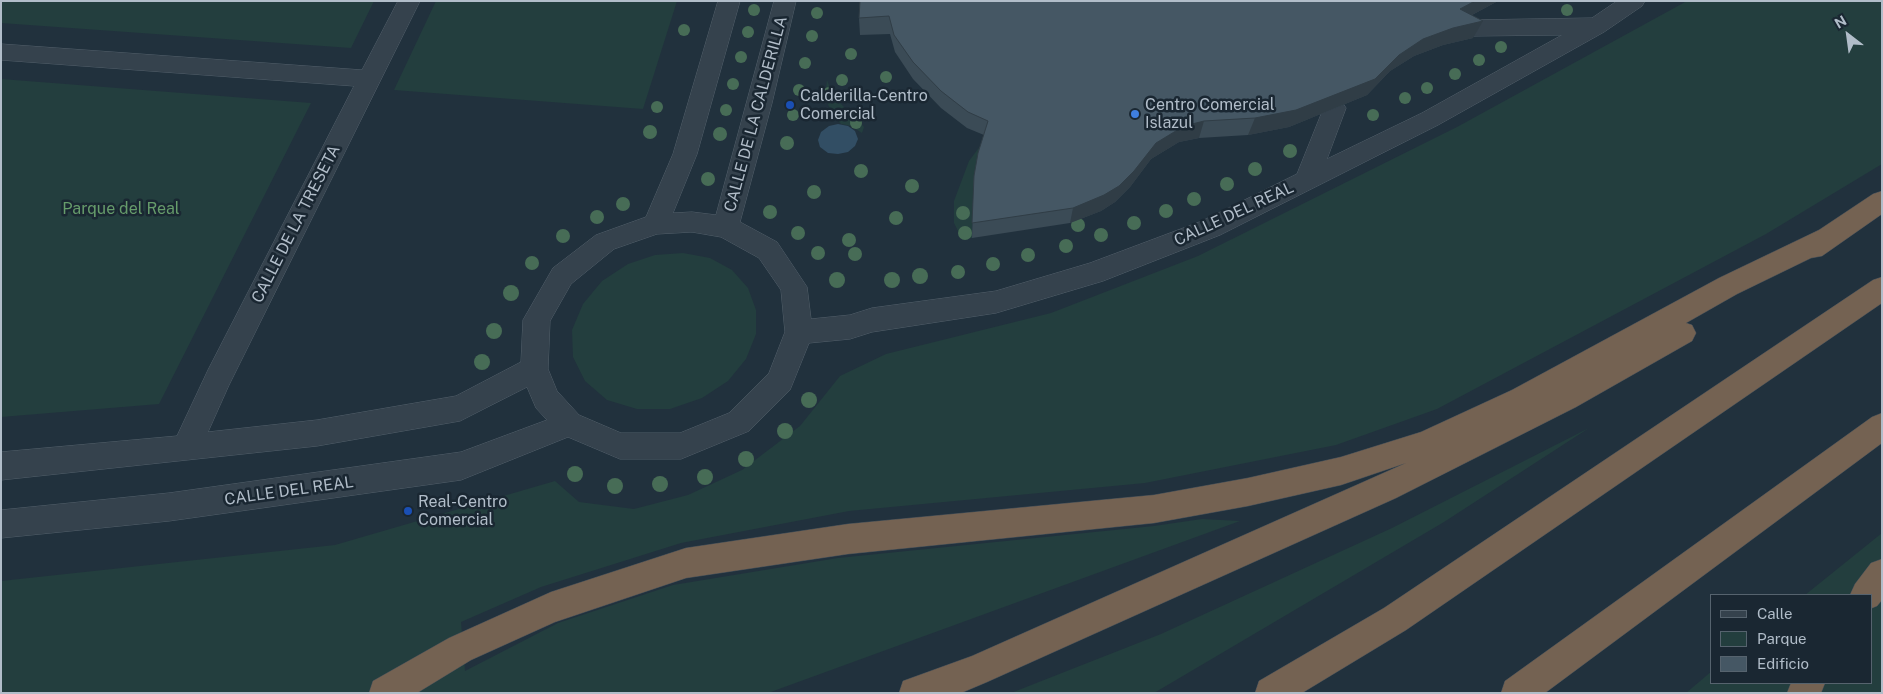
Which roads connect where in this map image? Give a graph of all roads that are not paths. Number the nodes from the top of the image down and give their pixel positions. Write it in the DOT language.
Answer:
graph roads {
  1 [pos="409,1"];
  2 [pos="729,1"];
  3 [pos="785,1"];
  4 [pos="1634,1"];
  5 [pos="1596,26"];
  6 [pos="1459,31"];
  7 [pos="1,52"];
  8 [pos="369,79"];
  9 [pos="1334,108"];
  10 [pos="1307,180"];
  11 [pos="1882,201"];
  12 [pos="656,224"];
  13 [pos="726,227"];
  14 [pos="1827,238"];
  15 [pos="1882,288"];
  16 [pos="800,332"];
  17 [pos="534,369"];
  18 [pos="569,424"];
  19 [pos="1882,426"];
  20 [pos="186,448"];
  21 [pos="1,466"];
  22 [pos="1,524"];
  23 [pos="1882,574"];
  24 [pos="1867,594"];
  25 [pos="385,693"];
  26 [pos="915,693"];
  27 [pos="1271,693"];
  28 [pos="1517,693"];
  1 -- 8 [label="street, CALLE DE LA TRESETA"];
  2 -- 12 [label="street"];
  3 -- 13 [label="street, CALLE DE LA CALDERILLA"];
  4 -- 5 [label="street, CALLE DEL REAL"];
  5 -- 6 [label="street"];
  5 -- 10 [label="street, CALLE DEL REAL"];
  7 -- 8 [label="street"];
  8 -- 20 [label="street, CALLE DE LA TRESETA"];
  9 -- 10 [label="street"];
  10 -- 16 [label="street, CALLE DEL REAL"];
  11 -- 14 [label="highway"];
  12 -- 13 [label="street"];
  12 -- 17 [label="street"];
  13 -- 16 [label="street"];
  14 -- 25 [label="highway"];
  14 -- 26 [label="highway"];
  15 -- 27 [label="highway"];
  16 -- 18 [label="street"];
  17 -- 18 [label="street"];
  17 -- 20 [label="street"];
  18 -- 22 [label="street, CALLE DEL REAL"];
  19 -- 28 [label="highway"];
  20 -- 21 [label="street"];
  23 -- 24 [label="highway"];
}
